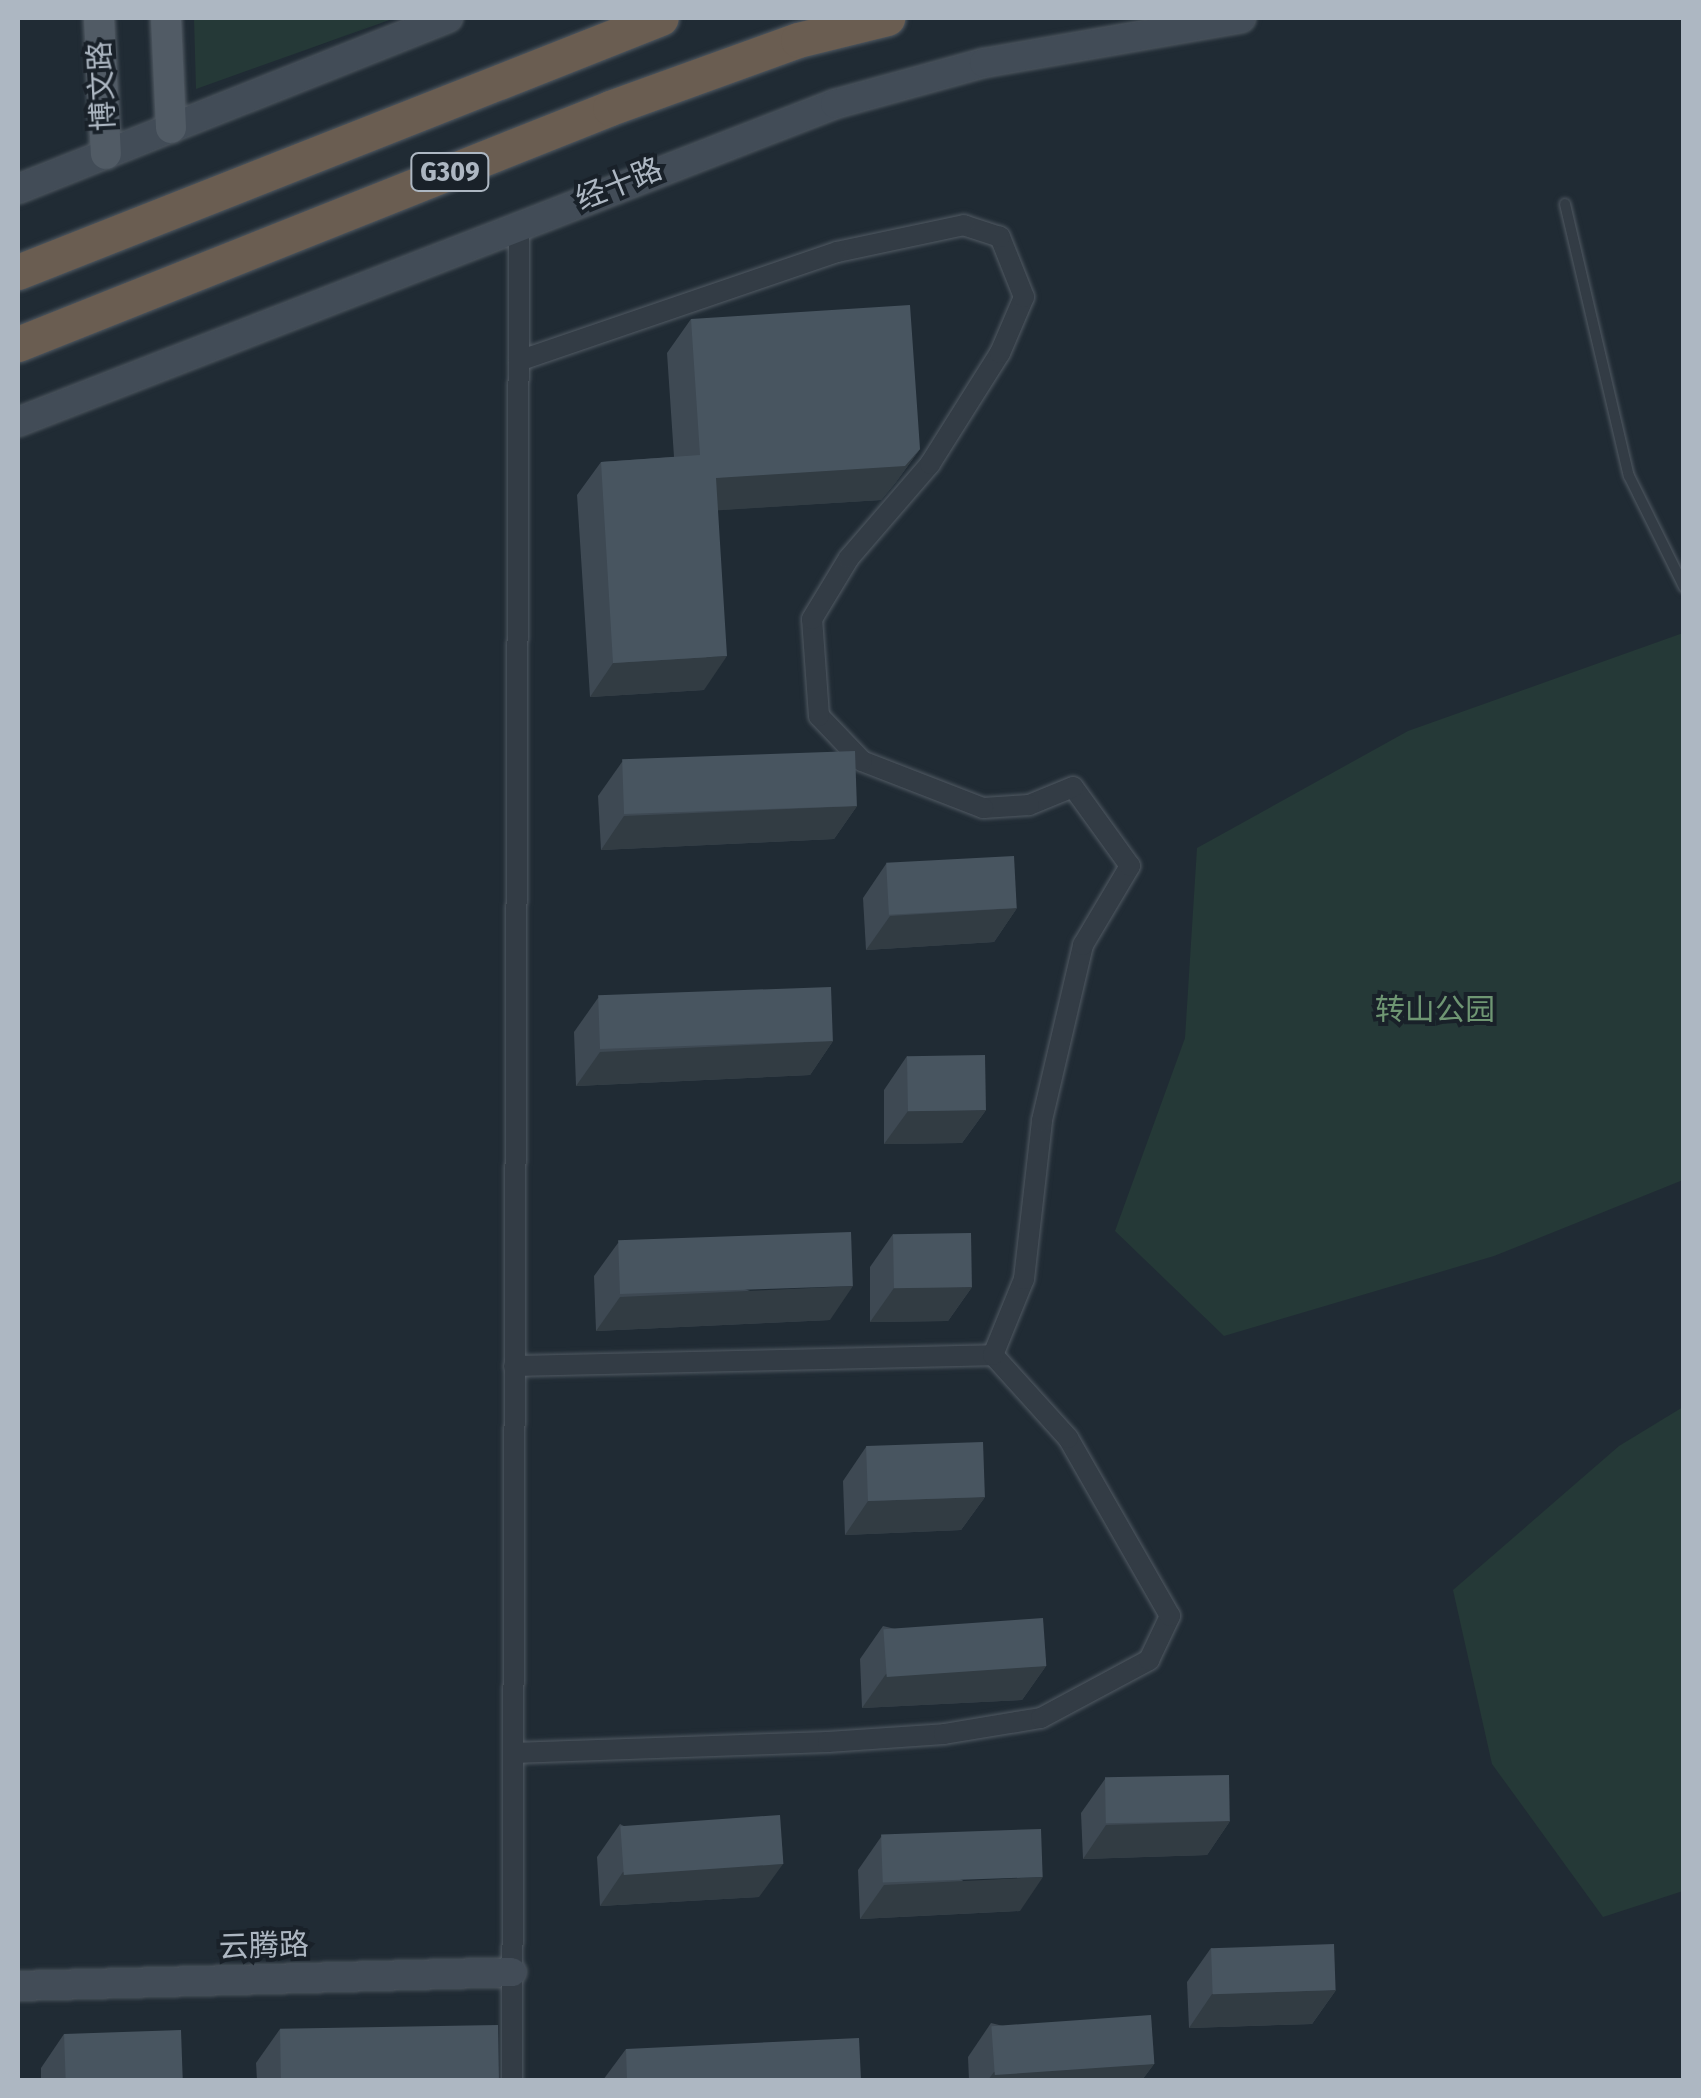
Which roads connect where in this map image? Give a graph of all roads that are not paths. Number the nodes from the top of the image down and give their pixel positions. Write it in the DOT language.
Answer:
graph roads {
  1 [pos="99,18"];
  2 [pos="166,18"];
  3 [pos="448,18"];
  4 [pos="662,18"];
  5 [pos="887,18"];
  6 [pos="1242,18"];
  7 [pos="171,128"];
  8 [pos="106,154"];
  9 [pos="18,190"];
  10 [pos="1565,204"];
  11 [pos="519,224"];
  12 [pos="18,272"];
  13 [pos="18,344"];
  14 [pos="518,362"];
  15 [pos="18,422"];
  16 [pos="1684,587"];
  17 [pos="993,1356"];
  18 [pos="514,1366"];
  19 [pos="513,1753"];
  20 [pos="512,1972"];
  21 [pos="18,1986"];
  22 [pos="512,2080"];
  1 -- 8 [label="main road, 博文路"];
  2 -- 7 [label="main road"];
  3 -- 7 [label="main road"];
  4 -- 12 [label="highway, G309"];
  5 -- 13 [label="highway, G309"];
  6 -- 11 [label="main road, 经十路"];
  7 -- 8 [label="main road"];
  8 -- 9 [label="main road"];
  10 -- 16 [label="lane"];
  11 -- 14 [label="street"];
  11 -- 15 [label="main road, 经十路"];
  14 -- 17 [label="street"];
  14 -- 18 [label="street"];
  17 -- 18 [label="street"];
  17 -- 19 [label="street"];
  18 -- 19 [label="street"];
  19 -- 20 [label="street"];
  20 -- 21 [label="main road, 云腾路"];
  20 -- 22 [label="street"];
}
